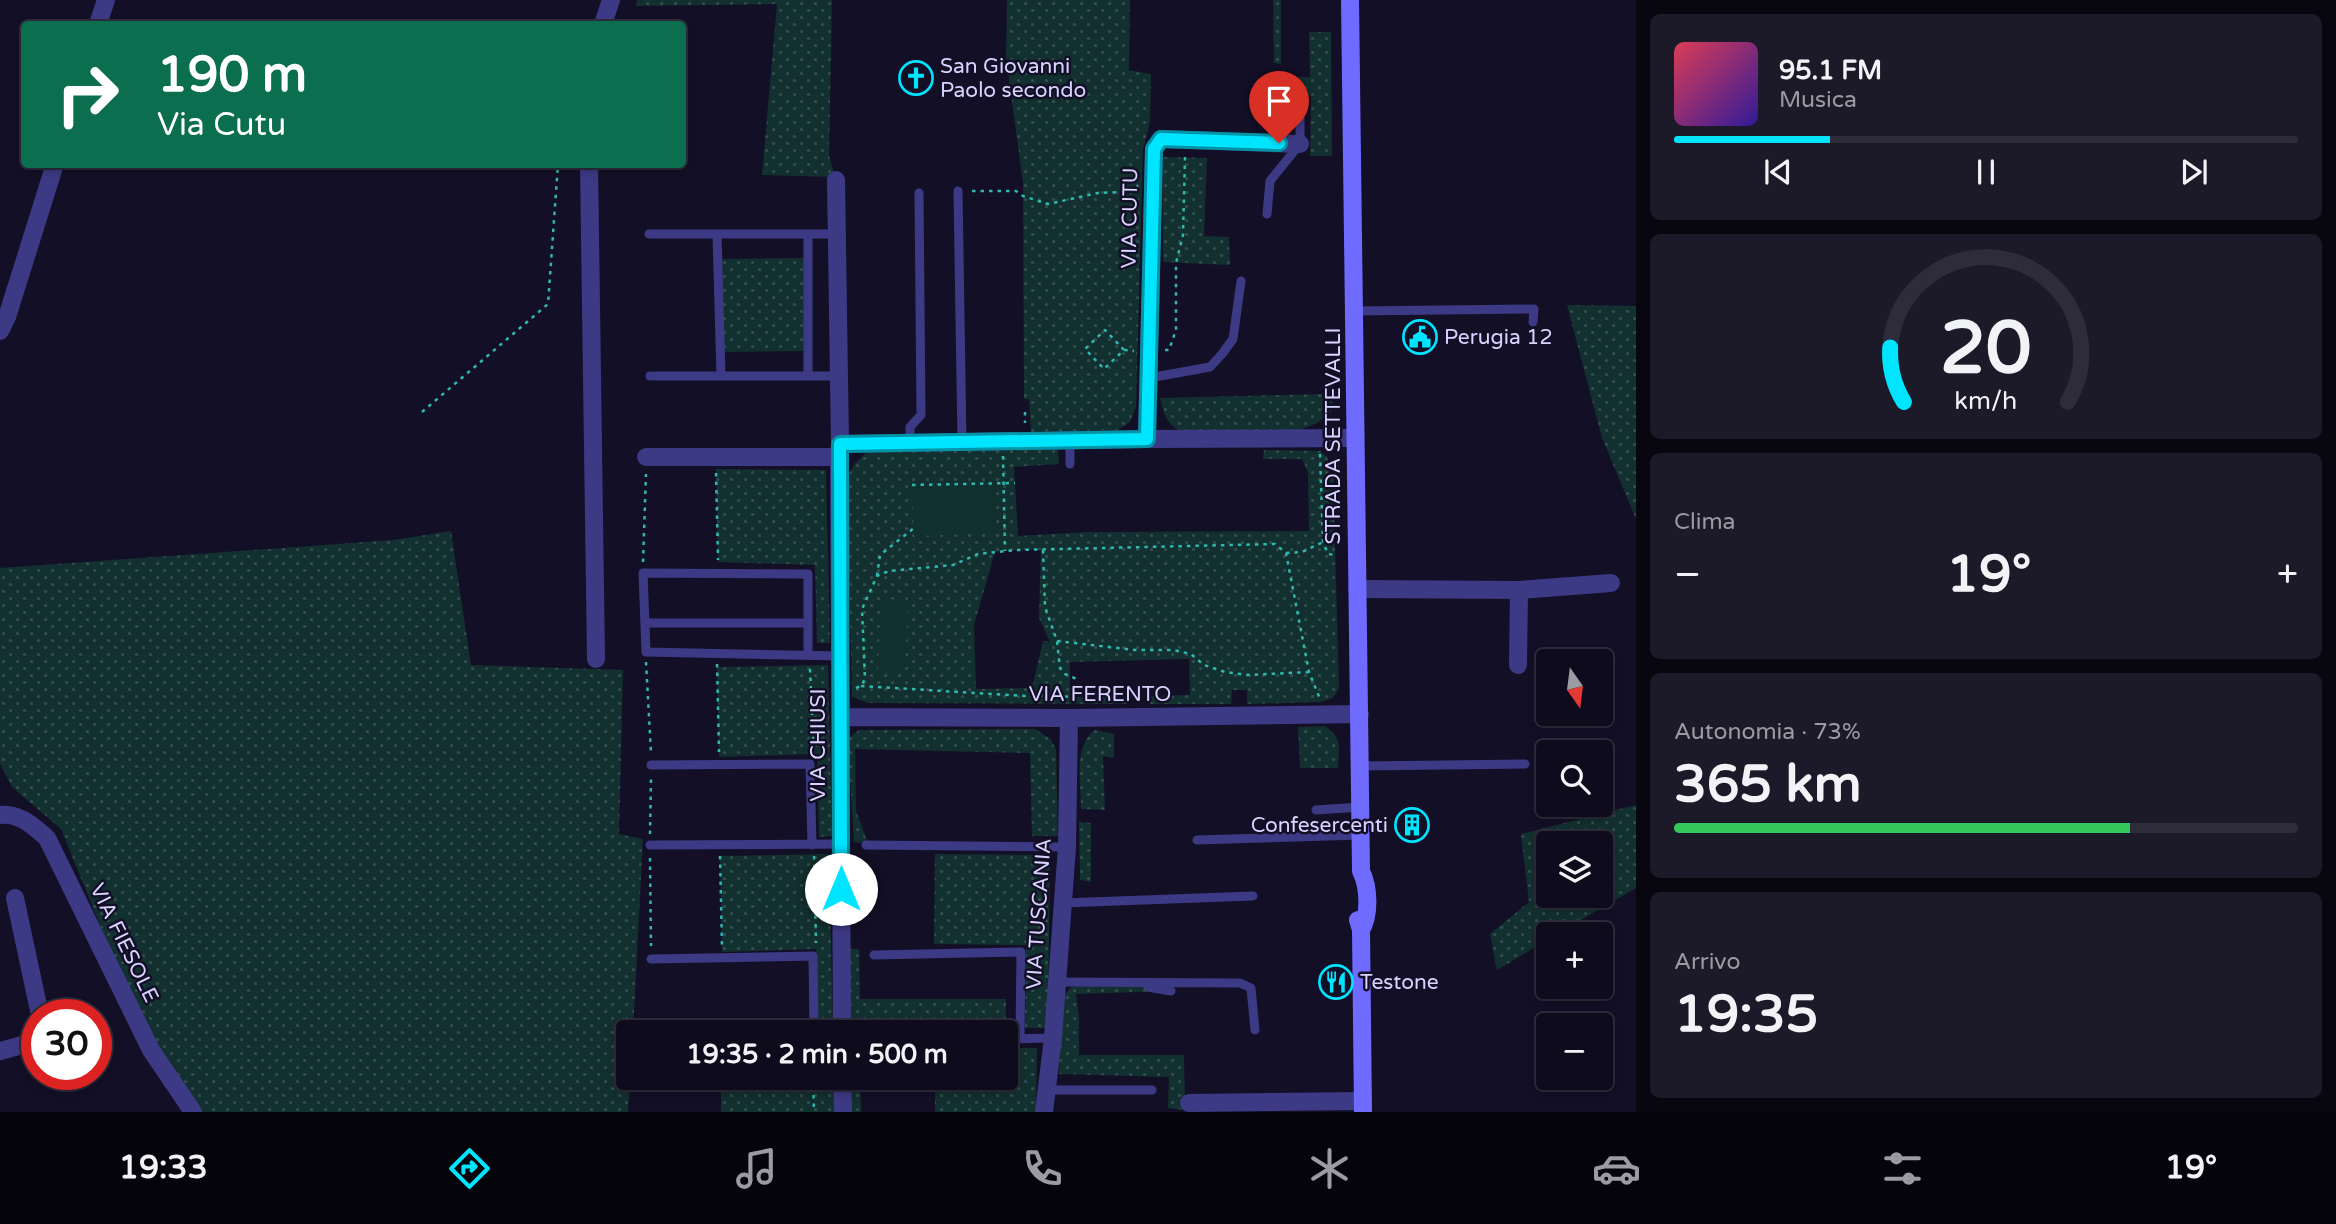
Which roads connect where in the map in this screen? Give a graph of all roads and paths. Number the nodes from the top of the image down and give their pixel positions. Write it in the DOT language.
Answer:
graph roads {
  1 [pos="106,0"];
  2 [pos="611,0"];
  3 [pos="1350,0"];
  4 [pos="99,21"];
  5 [pos="604,21"];
  6 [pos="1300,100"];
  7 [pos="1300,144"];
  8 [pos="54,168"];
  9 [pos="558,168"];
  10 [pos="589,168"];
  11 [pos="836,180"];
  12 [pos="1142,184"];
  13 [pos="958,191"];
  14 [pos="919,193"];
  15 [pos="1267,214"];
  16 [pos="649,234"];
  17 [pos="718,234"];
  18 [pos="808,234"];
  19 [pos="837,234"];
  20 [pos="1241,281"];
  21 [pos="1355,311"];
  22 [pos="1533,322"];
  23 [pos="0,331"];
  24 [pos="650,376"];
  25 [pos="721,376"];
  26 [pos="808,376"];
  27 [pos="839,376"];
  28 [pos="1149,378"];
  29 [pos="422,412"];
  30 [pos="1147,439"];
  31 [pos="1355,439"];
  32 [pos="1070,441"];
  33 [pos="910,443"];
  34 [pos="961,443"];
  35 [pos="1003,449"];
  36 [pos="840,451"];
  37 [pos="1320,451"];
  38 [pos="646,457"];
  39 [pos="1070,464"];
  40 [pos="716,469"];
  41 [pos="1004,483"];
  42 [pos="1015,483"];
  43 [pos="912,485"];
  44 [pos="914,528"];
  45 [pos="1323,542"];
  46 [pos="1043,549"];
  47 [pos="1005,551"];
  48 [pos="1286,553"];
  49 [pos="1335,555"];
  50 [pos="643,573"];
  51 [pos="718,573"];
  52 [pos="877,576"];
  53 [pos="1611,583"];
  54 [pos="1357,589"];
  55 [pos="1519,590"];
  56 [pos="645,623"];
  57 [pos="808,623"];
  58 [pos="1057,641"];
  59 [pos="646,652"];
  60 [pos="717,653"];
  61 [pos="808,655"];
  62 [pos="841,656"];
  63 [pos="596,659"];
  64 [pos="1518,665"];
  65 [pos="1309,671"];
  66 [pos="1080,680"];
  67 [pos="860,686"];
  68 [pos="851,690"];
  69 [pos="1070,697"];
  70 [pos="1360,714"];
  71 [pos="1323,716"];
  72 [pos="841,717"];
  73 [pos="1069,718"];
  74 [pos="822,755"];
  75 [pos="719,757"];
  76 [pos="1525,764"];
  77 [pos="651,765"];
  78 [pos="1361,766"];
  79 [pos="1361,807"];
  80 [pos="1316,810"];
  81 [pos="0,816"];
  82 [pos="1361,835"];
  83 [pos="1197,840"];
  84 [pos="841,844"];
  85 [pos="650,845"];
  86 [pos="812,845"];
  87 [pos="866,845"];
  88 [pos="720,846"];
  89 [pos="1067,847"];
  90 [pos="1253,896"];
  91 [pos="15,898"];
  92 [pos="1062,903"];
  93 [pos="816,949"];
  94 [pos="722,952"];
  95 [pos="874,955"];
  96 [pos="651,959"];
  97 [pos="1057,982"];
  98 [pos="1122,983"];
  99 [pos="1171,991"];
  100 [pos="37,999"];
  101 [pos="814,1020"];
  102 [pos="842,1020"];
  103 [pos="1255,1030"];
  104 [pos="1020,1038"];
  105 [pos="1053,1038"];
  106 [pos="21,1045"];
  107 [pos="0,1051"];
  108 [pos="813,1090"];
  109 [pos="842,1090"];
  110 [pos="1048,1090"];
  111 [pos="1152,1090"];
  112 [pos="1189,1103"];
  113 [pos="1363,1107"];
  114 [pos="193,1112"];
  115 [pos="814,1112"];
  116 [pos="843,1112"];
  117 [pos="1044,1112"];
  1 -- 4 [label="street"];
  2 -- 5 [label="street"];
  3 -- 21 [label="main road, STRADA SETTEVALLI"];
  6 -- 7 [label="lane"];
  7 -- 15 [label="lane"];
  7 -- 28 [label="street, VIA CUTU"];
  8 -- 23 [label="street"];
  9 -- 29 [label="path"];
  10 -- 63 [label="street"];
  11 -- 19 [label="street, VIA CHIUSI"];
  12 -- 13 [label="path"];
  13 -- 34 [label="lane"];
  14 -- 33 [label="lane"];
  16 -- 17 [label="lane"];
  17 -- 18 [label="lane"];
  17 -- 25 [label="lane"];
  18 -- 19 [label="lane"];
  18 -- 26 [label="lane"];
  19 -- 27 [label="street, VIA CHIUSI"];
  20 -- 28 [label="lane"];
  21 -- 22 [label="lane"];
  21 -- 31 [label="main road, STRADA SETTEVALLI"];
  24 -- 25 [label="lane"];
  25 -- 26 [label="lane"];
  26 -- 27 [label="lane"];
  27 -- 36 [label="street, VIA CHIUSI"];
  28 -- 30 [label="street, VIA CUTU"];
  30 -- 31 [label="street"];
  30 -- 32 [label="street"];
  31 -- 54 [label="main road, STRADA SETTEVALLI"];
  32 -- 34 [label="street"];
  32 -- 39 [label="lane"];
  33 -- 34 [label="street"];
  33 -- 36 [label="street"];
  35 -- 41 [label="path"];
  36 -- 38 [label="street"];
  36 -- 62 [label="street, VIA CHIUSI"];
  37 -- 45 [label="path"];
  38 -- 50 [label="path"];
  40 -- 51 [label="path"];
  41 -- 42 [label="path"];
  41 -- 43 [label="path"];
  41 -- 47 [label="path"];
  44 -- 52 [label="path"];
  45 -- 48 [label="path"];
  45 -- 49 [label="path"];
  46 -- 47 [label="path"];
  46 -- 48 [label="path"];
  46 -- 58 [label="path"];
  47 -- 52 [label="path"];
  48 -- 65 [label="path"];
  50 -- 51 [label="lane"];
  50 -- 56 [label="lane"];
  51 -- 57 [label="lane"];
  52 -- 67 [label="path"];
  53 -- 55 [label="street"];
  54 -- 55 [label="street"];
  54 -- 70 [label="main road, STRADA SETTEVALLI"];
  55 -- 64 [label="street"];
  56 -- 57 [label="lane"];
  56 -- 59 [label="lane"];
  57 -- 61 [label="lane"];
  58 -- 65 [label="path"];
  58 -- 66 [label="path"];
  59 -- 60 [label="lane"];
  59 -- 77 [label="path"];
  60 -- 61 [label="lane"];
  60 -- 75 [label="path"];
  61 -- 62 [label="lane"];
  61 -- 74 [label="path"];
  62 -- 72 [label="street, VIA CHIUSI"];
  65 -- 71 [label="path"];
  67 -- 68 [label="path"];
  67 -- 69 [label="path"];
  70 -- 71 [label="street, VIA FERENTO"];
  70 -- 78 [label="main road, STRADA SETTEVALLI"];
  71 -- 73 [label="street, VIA FERENTO"];
  72 -- 73 [label="street, VIA FERENTO"];
  72 -- 84 [label="street, VIA CHIUSI"];
  73 -- 89 [label="street, VIA TUSCANIA"];
  76 -- 78 [label="lane"];
  77 -- 85 [label="path"];
  77 -- 86 [label="lane"];
  78 -- 79 [label="main road, STRADA SETTEVALLI"];
  79 -- 80 [label="lane"];
  79 -- 82 [label="main road, STRADA SETTEVALLI"];
  81 -- 114 [label="street, VIA FIESOLE"];
  82 -- 83 [label="lane"];
  82 -- 113 [label="main road, STRADA SETTEVALLI"];
  84 -- 86 [label="lane"];
  84 -- 102 [label="street, VIA CHIUSI"];
  85 -- 88 [label="lane"];
  85 -- 96 [label="path"];
  86 -- 88 [label="lane"];
  86 -- 93 [label="path"];
  87 -- 89 [label="lane"];
  88 -- 94 [label="path"];
  89 -- 92 [label="street, VIA TUSCANIA"];
  90 -- 92 [label="lane"];
  91 -- 100 [label="street"];
  92 -- 97 [label="street, VIA TUSCANIA"];
  95 -- 104 [label="lane"];
  96 -- 101 [label="lane"];
  97 -- 98 [label="lane"];
  97 -- 105 [label="street, VIA TUSCANIA"];
  98 -- 99 [label="lane"];
  98 -- 103 [label="lane"];
  104 -- 105 [label="lane"];
  105 -- 110 [label="street, VIA TUSCANIA"];
  106 -- 107 [label="street"];
  108 -- 115 [label="path"];
  109 -- 116 [label="street"];
  110 -- 111 [label="lane"];
  110 -- 117 [label="street, VIA TUSCANIA"];
  112 -- 113 [label="street"];
}
